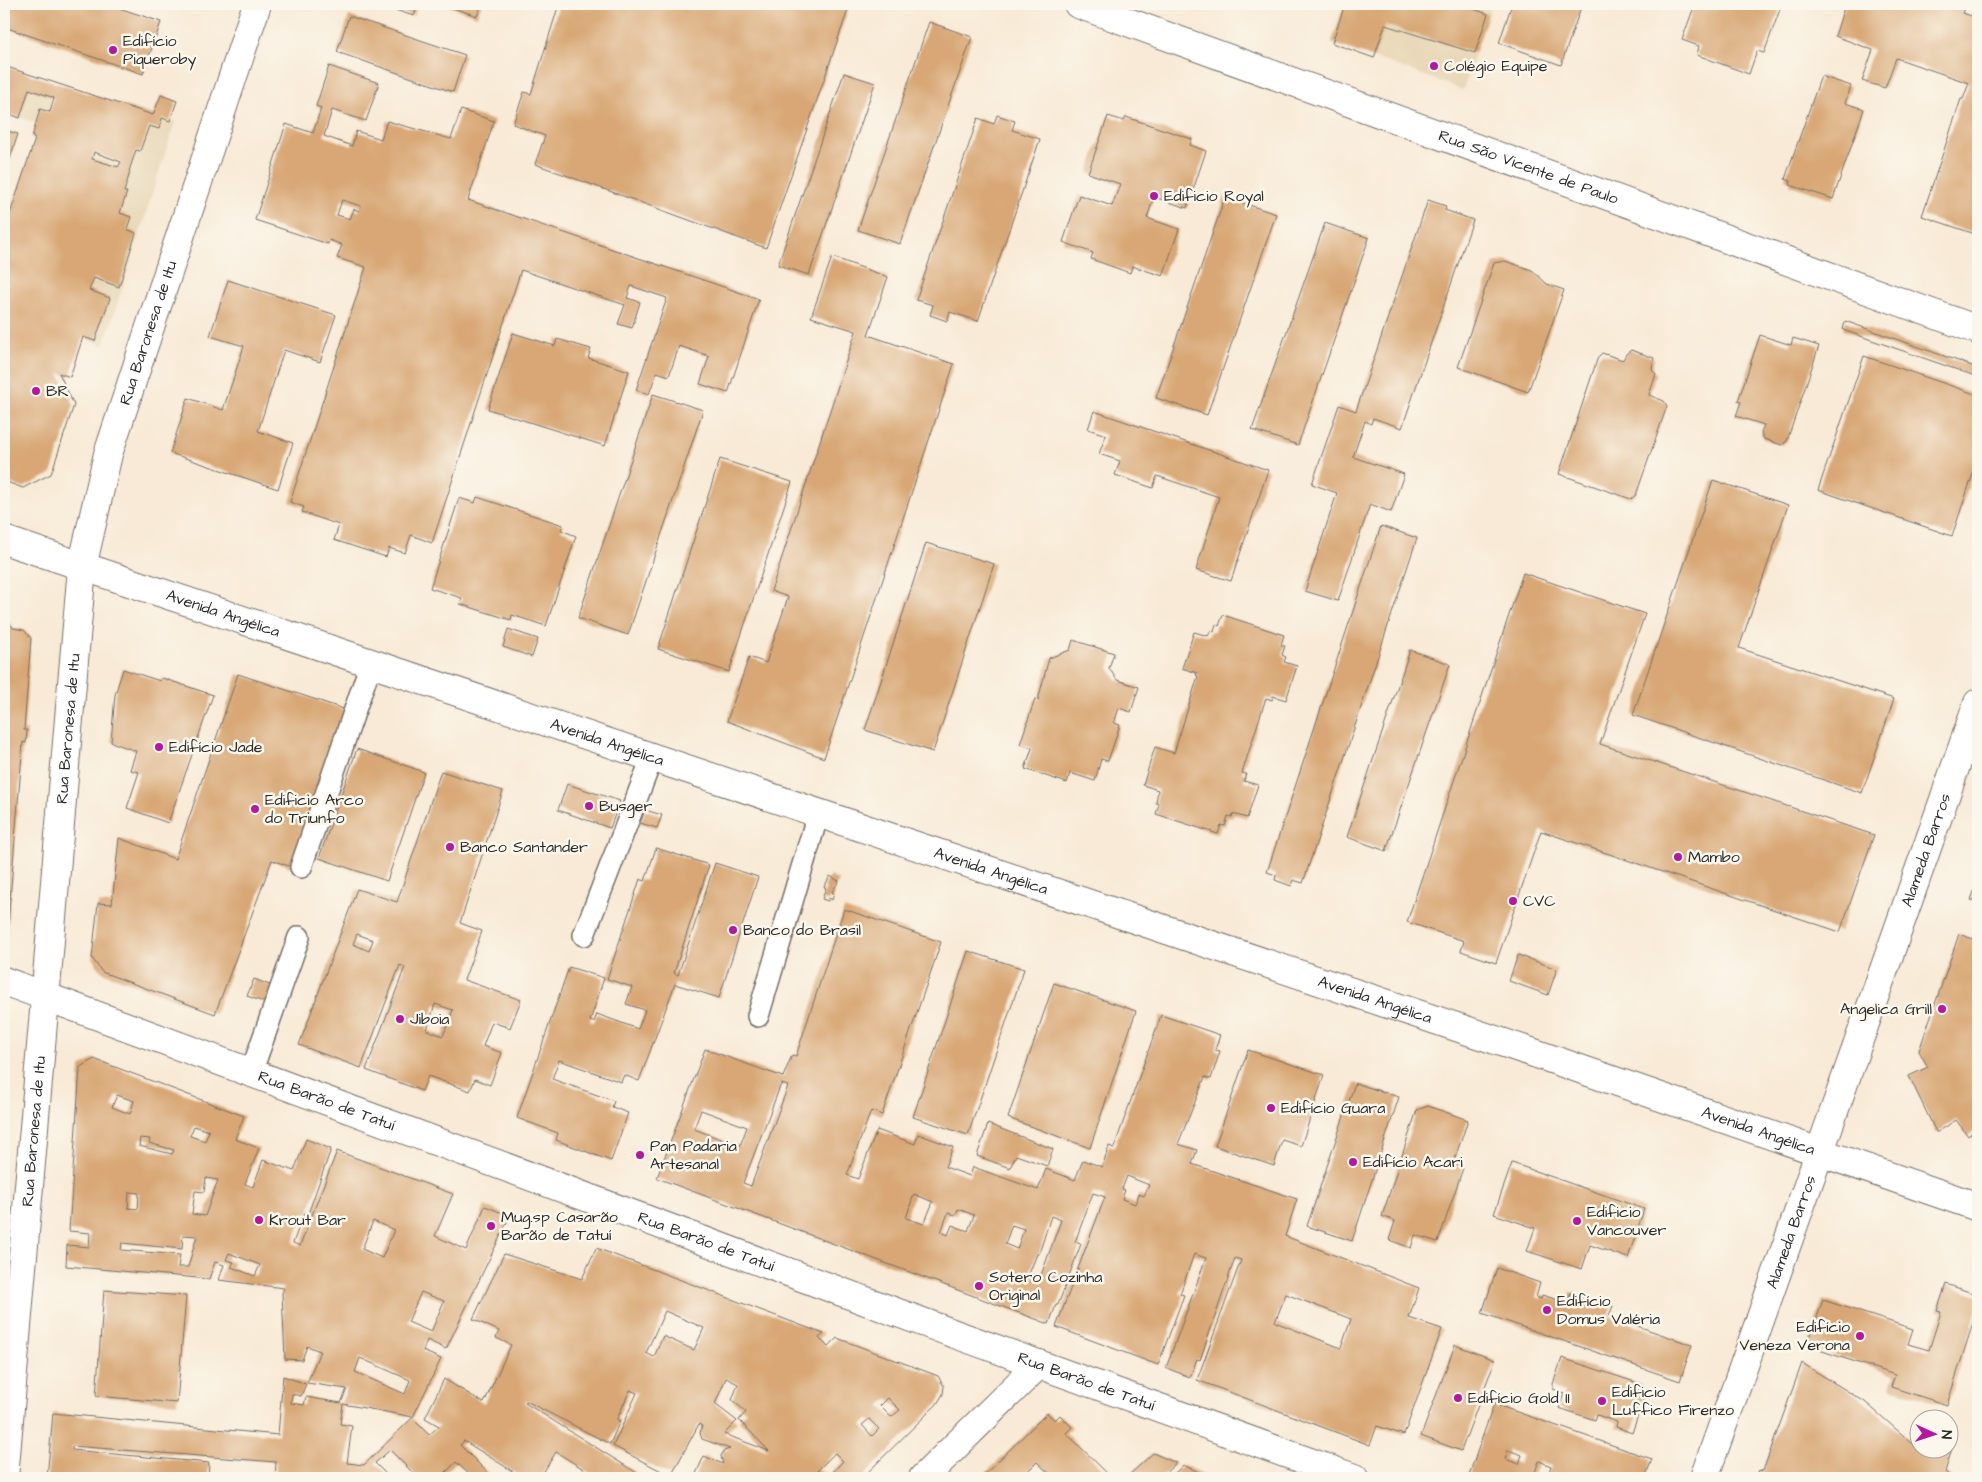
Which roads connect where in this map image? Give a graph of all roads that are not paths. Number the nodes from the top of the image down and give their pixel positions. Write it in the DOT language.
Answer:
graph roads {
  1 [pos="257,4"];
  2 [pos="1078,4"];
  3 [pos="1978,330"];
  4 [pos="4,540"];
  5 [pos="82,567"];
  6 [pos="371,663"];
  7 [pos="1978,703"];
  8 [pos="652,758"];
  9 [pos="818,814"];
  10 [pos="300,867"];
  11 [pos="584,935"];
  12 [pos="299,937"];
  13 [pos="4,981"];
  14 [pos="46,998"];
  15 [pos="758,1016"];
  16 [pos="251,1073"];
  17 [pos="1820,1152"];
  18 [pos="1978,1207"];
  19 [pos="1039,1364"];
  20 [pos="4,1478"];
  21 [pos="923,1478"];
  22 [pos="1354,1478"];
  23 [pos="1704,1478"];
  1 -- 5 [label="street, Rua Baronesa de Itu"];
  2 -- 3 [label="street, Rua São Vicente de Paulo"];
  4 -- 5 [label="street, Avenida Angélica"];
  5 -- 6 [label="street, Avenida Angélica"];
  5 -- 14 [label="street, Rua Baronesa de Itu"];
  6 -- 8 [label="street, Avenida Angélica"];
  6 -- 10 [label="lane"];
  7 -- 17 [label="street, Alameda Barros"];
  8 -- 9 [label="street, Avenida Angélica"];
  8 -- 11 [label="lane"];
  9 -- 15 [label="lane"];
  9 -- 17 [label="street, Avenida Angélica"];
  12 -- 16 [label="lane"];
  13 -- 14 [label="street, Rua Barão de Tatuí"];
  14 -- 16 [label="street, Rua Barão de Tatuí"];
  14 -- 20 [label="street, Rua Baronesa de Itu"];
  16 -- 19 [label="street, Rua Barão de Tatuí"];
  17 -- 18 [label="street, Avenida Angélica"];
  17 -- 23 [label="street, Alameda Barros"];
  19 -- 21 [label="street"];
  19 -- 22 [label="street, Rua Barão de Tatuí"];
}
